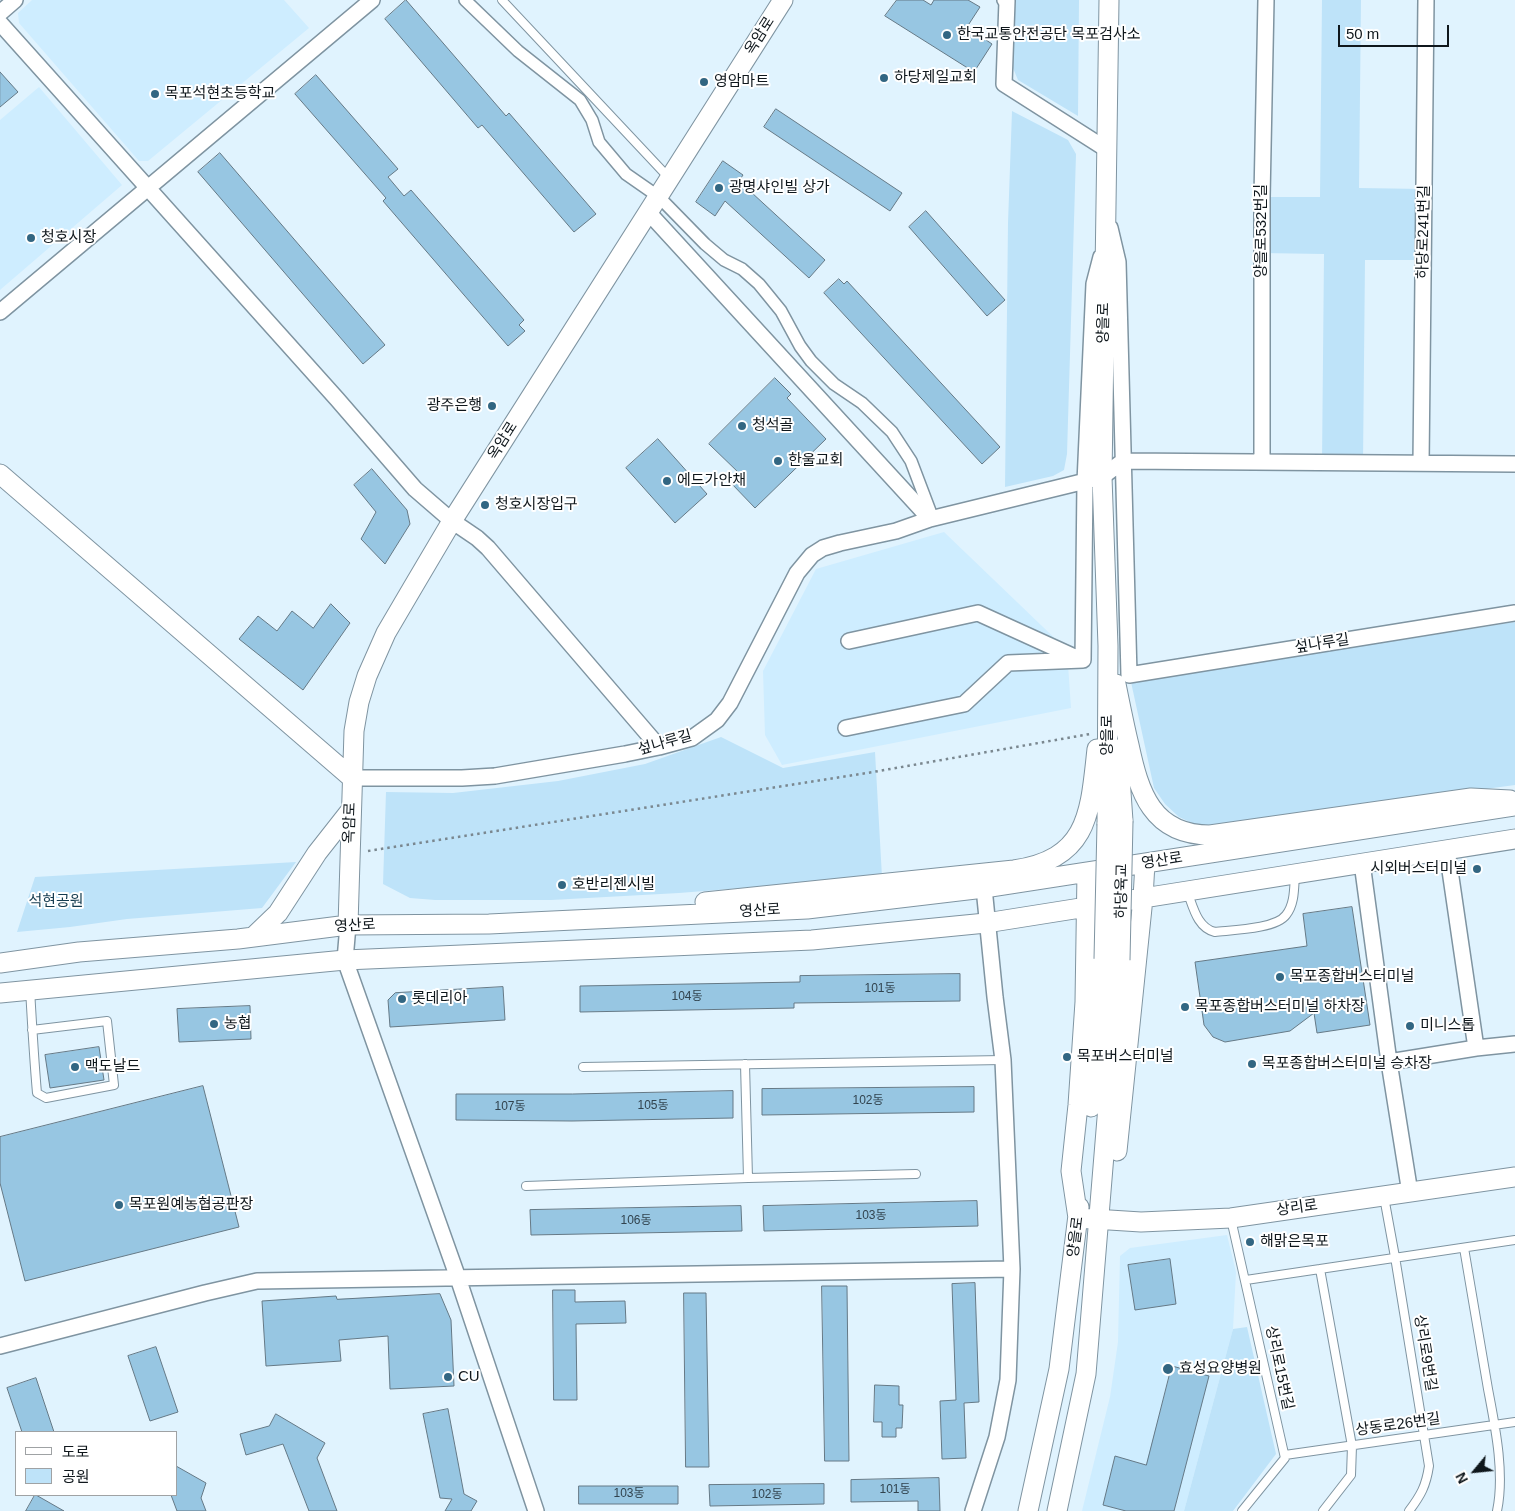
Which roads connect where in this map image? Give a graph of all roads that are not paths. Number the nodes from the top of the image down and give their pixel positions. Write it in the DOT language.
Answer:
graph roads {
  1 [pos="15,0"];
  2 [pos="372,0"];
  3 [pos="465,0"];
  4 [pos="502,0"];
  5 [pos="783,0"];
  6 [pos="1005,0"];
  7 [pos="1109,0"];
  8 [pos="1266,0"];
  9 [pos="1426,0"];
  10 [pos="0,13"];
  11 [pos="0,23"];
  12 [pos="1106,149"];
  13 [pos="670,179"];
  14 [pos="149,187"];
  15 [pos="659,197"];
  16 [pos="1105,208"];
  17 [pos="649,213"];
  18 [pos="0,312"];
  19 [pos="1123,461"];
  20 [pos="1262,462"];
  21 [pos="1421,463"];
  22 [pos="1515,464"];
  23 [pos="0,474"];
  24 [pos="1093,479"];
  25 [pos="932,519"];
  26 [pos="452,521"];
  27 [pos="1515,613"];
  28 [pos="850,641"];
  29 [pos="1108,646"];
  30 [pos="1083,660"];
  31 [pos="846,728"];
  32 [pos="659,747"];
  33 [pos="352,778"];
  34 [pos="1515,800"];
  35 [pos="1515,806"];
  36 [pos="350,810"];
  37 [pos="1115,823"];
  38 [pos="1515,839"];
  39 [pos="1447,850"];
  40 [pos="1362,863"];
  41 [pos="1145,864"];
  42 [pos="1087,872"];
  43 [pos="1295,874"];
  44 [pos="984,888"];
  45 [pos="1187,891"];
  46 [pos="1143,898"];
  47 [pos="1087,907"];
  48 [pos="986,923"];
  49 [pos="489,924"];
  50 [pos="348,925"];
  51 [pos="254,937"];
  52 [pos="345,960"];
  53 [pos="1112,960"];
  54 [pos="0,963"];
  55 [pos="30,989"];
  56 [pos="0,993"];
  57 [pos="32,1030"];
  58 [pos="1515,1044"];
  59 [pos="1476,1048"];
  60 [pos="1003,1060"];
  61 [pos="1388,1062"];
  62 [pos="745,1064"];
  63 [pos="582,1067"];
  64 [pos="916,1174"];
  65 [pos="1515,1177"];
  66 [pos="748,1178"];
  67 [pos="526,1186"];
  68 [pos="1410,1193"];
  69 [pos="1384,1196"];
  70 [pos="1078,1218"];
  71 [pos="1231,1218"];
  72 [pos="1100,1220"];
  73 [pos="1515,1240"];
  74 [pos="1464,1248"];
  75 [pos="1396,1257"];
  76 [pos="1320,1269"];
  77 [pos="1012,1270"];
  78 [pos="458,1278"];
  79 [pos="1246,1280"];
  80 [pos="0,1346"];
  81 [pos="1515,1422"];
  82 [pos="1494,1425"];
  83 [pos="1424,1436"];
  84 [pos="1352,1446"];
  85 [pos="1284,1455"];
  86 [pos="1244,1508"];
  87 [pos="536,1511"];
  88 [pos="973,1511"];
  89 [pos="1028,1511"];
  90 [pos="1057,1511"];
  91 [pos="1254,1511"];
  92 [pos="1323,1511"];
  93 [pos="1409,1511"];
  94 [pos="1497,1511"];
  1 -- 10 [label="street"];
  2 -- 14 [label="street"];
  3 -- 15 [label="street"];
  4 -- 13 [label="lane"];
  5 -- 13 [label="street, 옥암로"];
  6 -- 12 [label="street"];
  7 -- 12 [label="street, 양을로"];
  8 -- 20 [label="street, 양을로532번길"];
  9 -- 21 [label="street, 하당로241번길"];
  11 -- 14 [label="street"];
  12 -- 16 [label="street, 양을로"];
  13 -- 15 [label="street, 옥암로"];
  14 -- 18 [label="street"];
  14 -- 26 [label="street"];
  15 -- 17 [label="street, 옥암로"];
  15 -- 25 [label="street"];
  16 -- 19 [label="street"];
  16 -- 24 [label="street, 양을로"];
  17 -- 25 [label="street"];
  17 -- 26 [label="street, 옥암로"];
  19 -- 20 [label="street"];
  19 -- 24 [label="street"];
  19 -- 27 [label="street, 섶나루길"];
  20 -- 21 [label="street"];
  21 -- 22 [label="street"];
  23 -- 33 [label="street"];
  24 -- 25 [label="street, 섶나루길"];
  24 -- 29 [label="street, 양을로"];
  24 -- 30 [label="street"];
  25 -- 32 [label="street, 섶나루길"];
  26 -- 32 [label="street"];
  26 -- 33 [label="street, 옥암로"];
  28 -- 30 [label="street"];
  29 -- 34 [label="street"];
  29 -- 37 [label="street, 양을로"];
  29 -- 49 [label="street"];
  30 -- 31 [label="street"];
  32 -- 33 [label="street, 섶나루길"];
  33 -- 36 [label="street, 옥암로"];
  35 -- 41 [label="street, 영산로"];
  36 -- 50 [label="street, 옥암로"];
  36 -- 51 [label="street"];
  37 -- 53 [label="street, 하당육교, bridge"];
  38 -- 39 [label="street"];
  39 -- 40 [label="street"];
  39 -- 59 [label="street"];
  40 -- 43 [label="street"];
  40 -- 61 [label="street"];
  41 -- 42 [label="street, 영산로"];
  41 -- 46 [label="street"];
  42 -- 44 [label="street, 영산로"];
  42 -- 47 [label="street"];
  43 -- 45 [label="street"];
  43 -- 45 [label="lane"];
  44 -- 48 [label="street"];
  44 -- 49 [label="street, 영산로"];
  45 -- 46 [label="street"];
  46 -- 47 [label="street"];
  46 -- 72 [label="street"];
  47 -- 48 [label="street"];
  47 -- 70 [label="street"];
  48 -- 52 [label="street"];
  48 -- 60 [label="street"];
  49 -- 50 [label="street, 영산로"];
  50 -- 51 [label="street, 영산로"];
  50 -- 52 [label="street"];
  51 -- 54 [label="street, 영산로"];
  52 -- 55 [label="street"];
  52 -- 78 [label="street"];
  53 -- 70 [label="street, 양을로"];
  53 -- 72 [label="street, 양을로"];
  55 -- 56 [label="street"];
  55 -- 57 [label="lane"];
  57 -- 57 [label="lane"];
  58 -- 59 [label="street"];
  59 -- 61 [label="street"];
  60 -- 62 [label="lane"];
  60 -- 77 [label="street"];
  61 -- 68 [label="street"];
  62 -- 63 [label="lane"];
  62 -- 66 [label="lane"];
  64 -- 66 [label="lane"];
  65 -- 68 [label="street, 상리로"];
  66 -- 67 [label="lane"];
  68 -- 69 [label="street, 상리로"];
  69 -- 71 [label="street, 상리로"];
  69 -- 75 [label="lane, 상리로9번길"];
  70 -- 72 [label="street, 상리로"];
  70 -- 89 [label="street, 양을로"];
  71 -- 72 [label="street, 상리로"];
  71 -- 79 [label="lane, 상리로15번길"];
  72 -- 90 [label="street, 양을로"];
  73 -- 74 [label="lane"];
  74 -- 75 [label="lane"];
  74 -- 82 [label="lane"];
  75 -- 76 [label="lane"];
  75 -- 83 [label="lane, 상리로9번길"];
  76 -- 79 [label="lane"];
  76 -- 84 [label="lane"];
  77 -- 78 [label="street"];
  77 -- 88 [label="street"];
  78 -- 80 [label="street"];
  78 -- 87 [label="street"];
  79 -- 85 [label="lane, 상리로15번길"];
  81 -- 82 [label="lane, 상동로26번길"];
  82 -- 83 [label="lane, 상동로26번길"];
  82 -- 94 [label="lane"];
  83 -- 84 [label="lane, 상동로26번길"];
  83 -- 93 [label="lane, 상리로9번길"];
  84 -- 85 [label="lane, 상동로26번길"];
  84 -- 92 [label="lane"];
  85 -- 86 [label="lane"];
  86 -- 91 [label="lane"];
}
